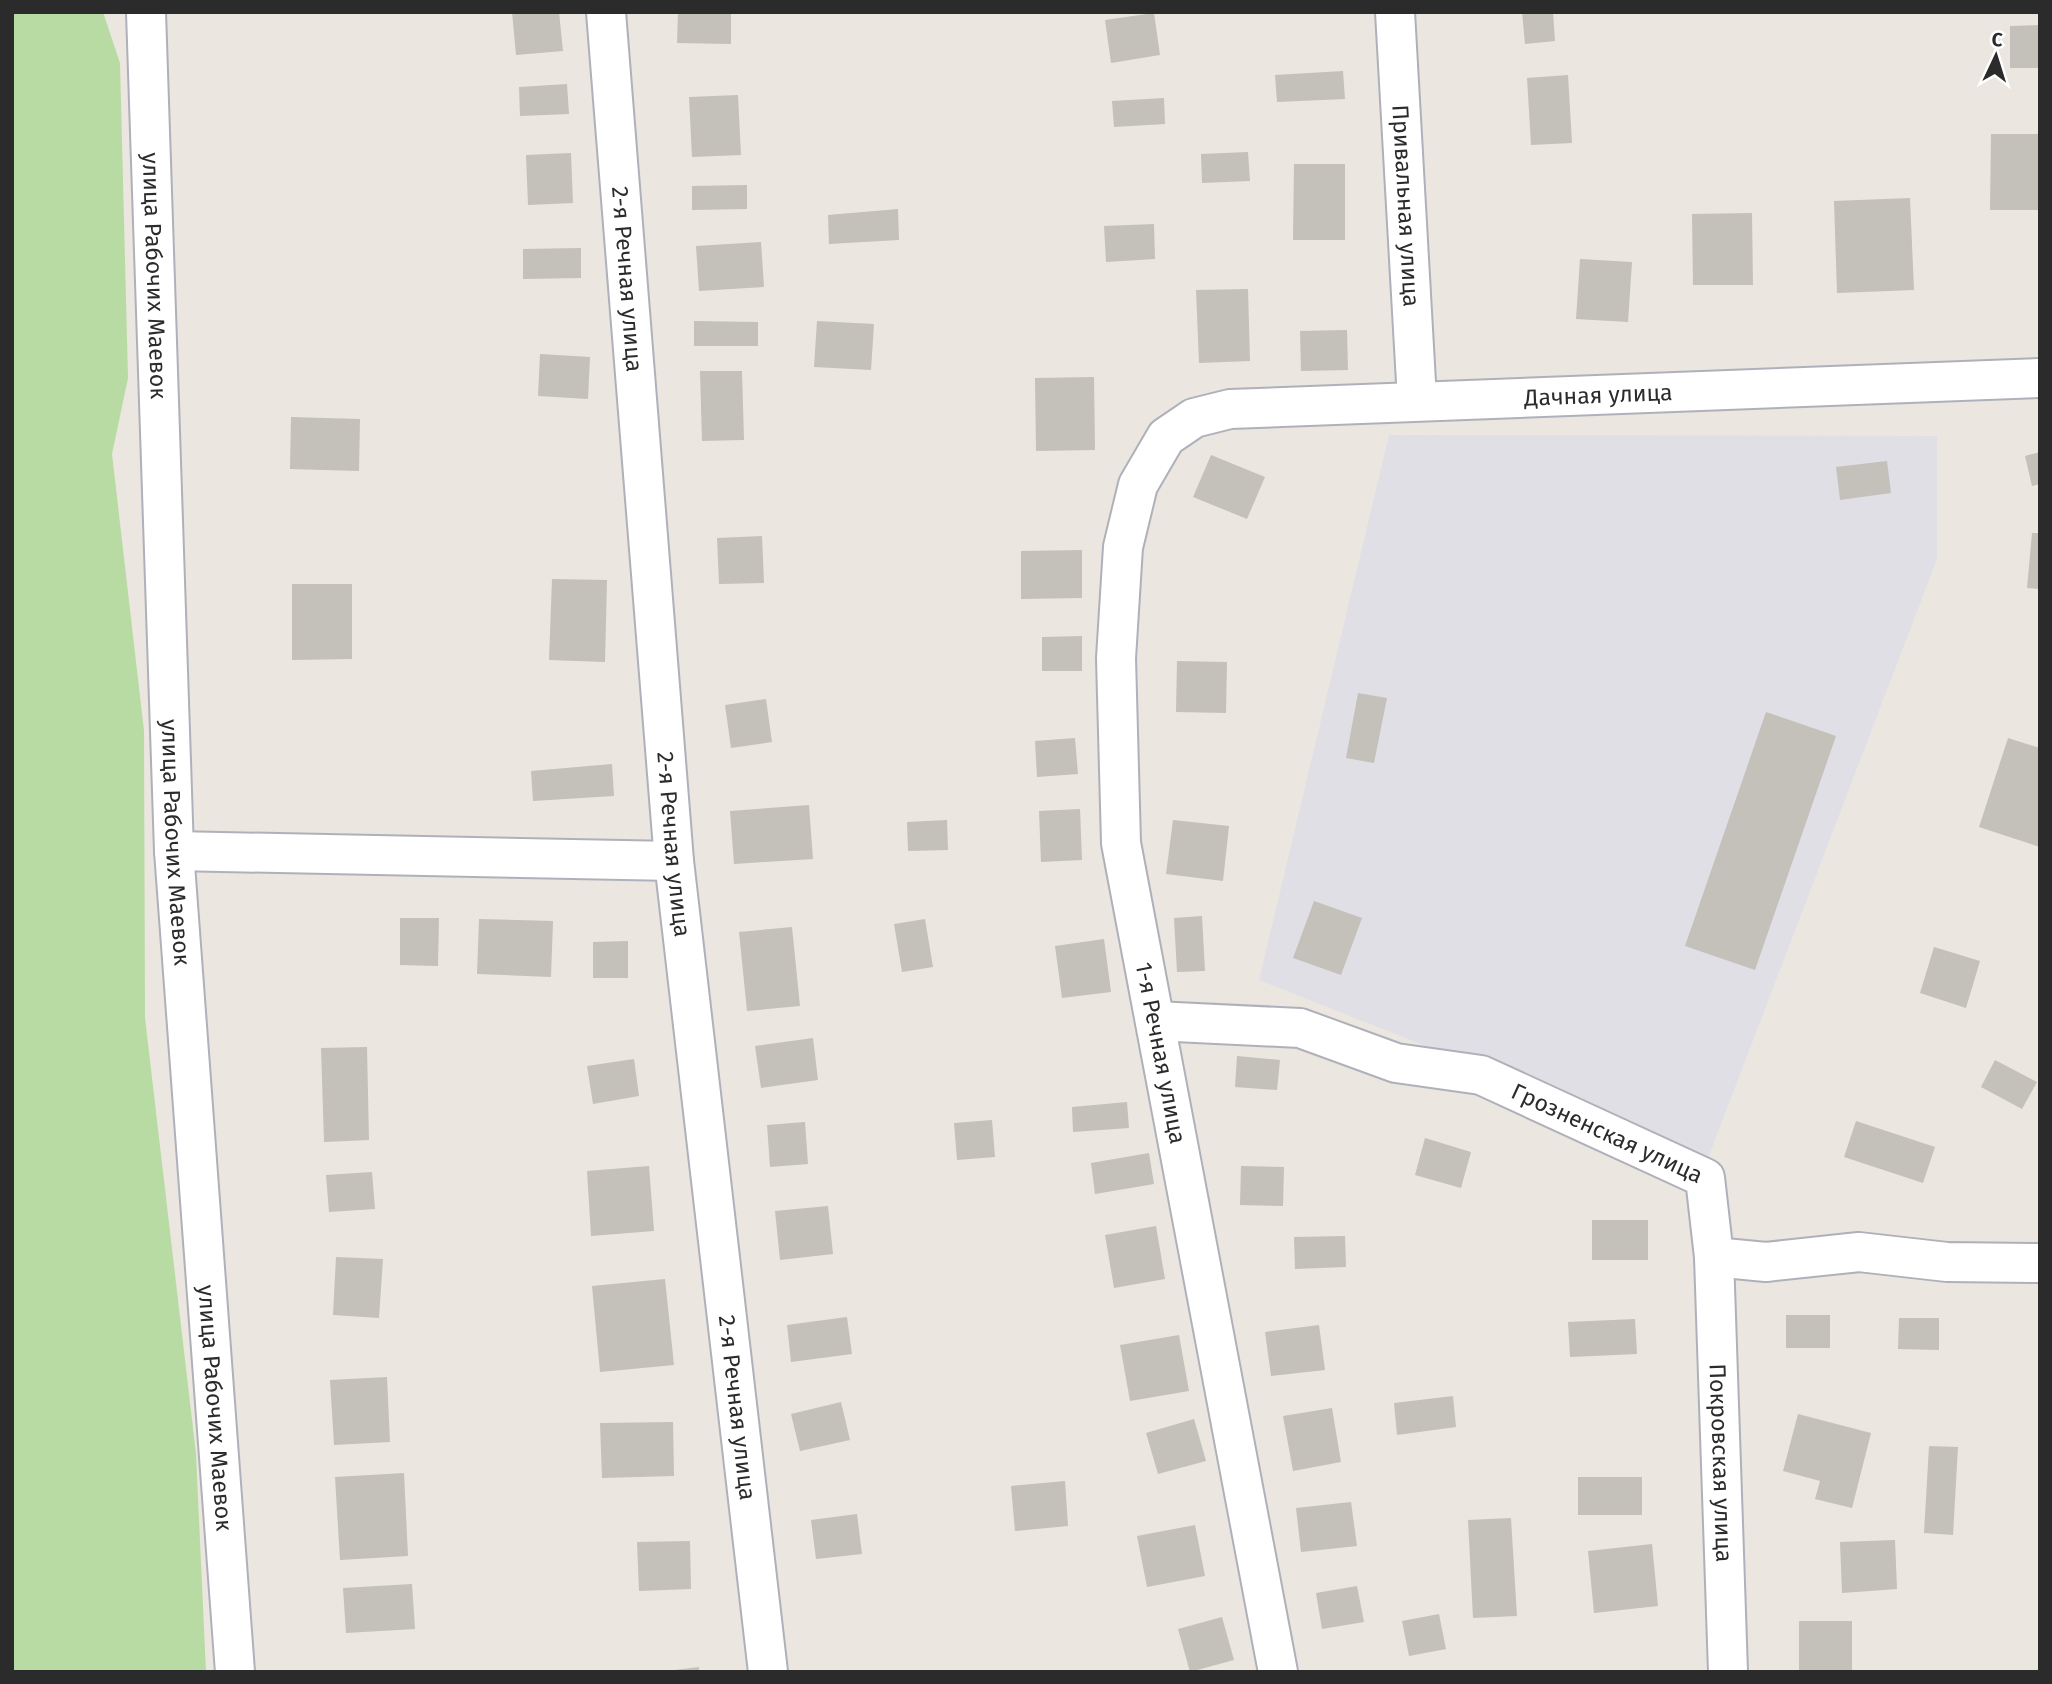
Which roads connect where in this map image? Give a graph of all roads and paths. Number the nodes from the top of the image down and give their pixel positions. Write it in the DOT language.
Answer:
graph roads {
  1 [pos="146,12"];
  2 [pos="606,12"];
  3 [pos="1395,12"];
  4 [pos="2040,378"];
  5 [pos="1417,400"];
  6 [pos="1167,437"];
  7 [pos="174,852"];
  8 [pos="674,861"];
  9 [pos="1155,1021"];
  10 [pos="1714,1257"];
  11 [pos="2040,1263"];
  12 [pos="235,1672"];
  13 [pos="768,1672"];
  14 [pos="1278,1672"];
  15 [pos="1728,1672"];
  1 -- 7 [label="street, улица Рабочих Маевок"];
  2 -- 8 [label="street, 2-я Речная улица"];
  3 -- 5 [label="street, Привальная улица"];
  4 -- 5 [label="street, Дачная улица"];
  5 -- 6 [label="street, Дачная улица"];
  6 -- 9 [label="street, 1-я Речная улица"];
  7 -- 8 [label="street"];
  7 -- 12 [label="street, улица Рабочих Маевок"];
  8 -- 13 [label="street, 2-я Речная улица"];
  9 -- 10 [label="street, Грозненская улица"];
  9 -- 14 [label="street, 1-я Речная улица"];
  10 -- 11 [label="street"];
  10 -- 15 [label="street, Покровская улица"];
}
